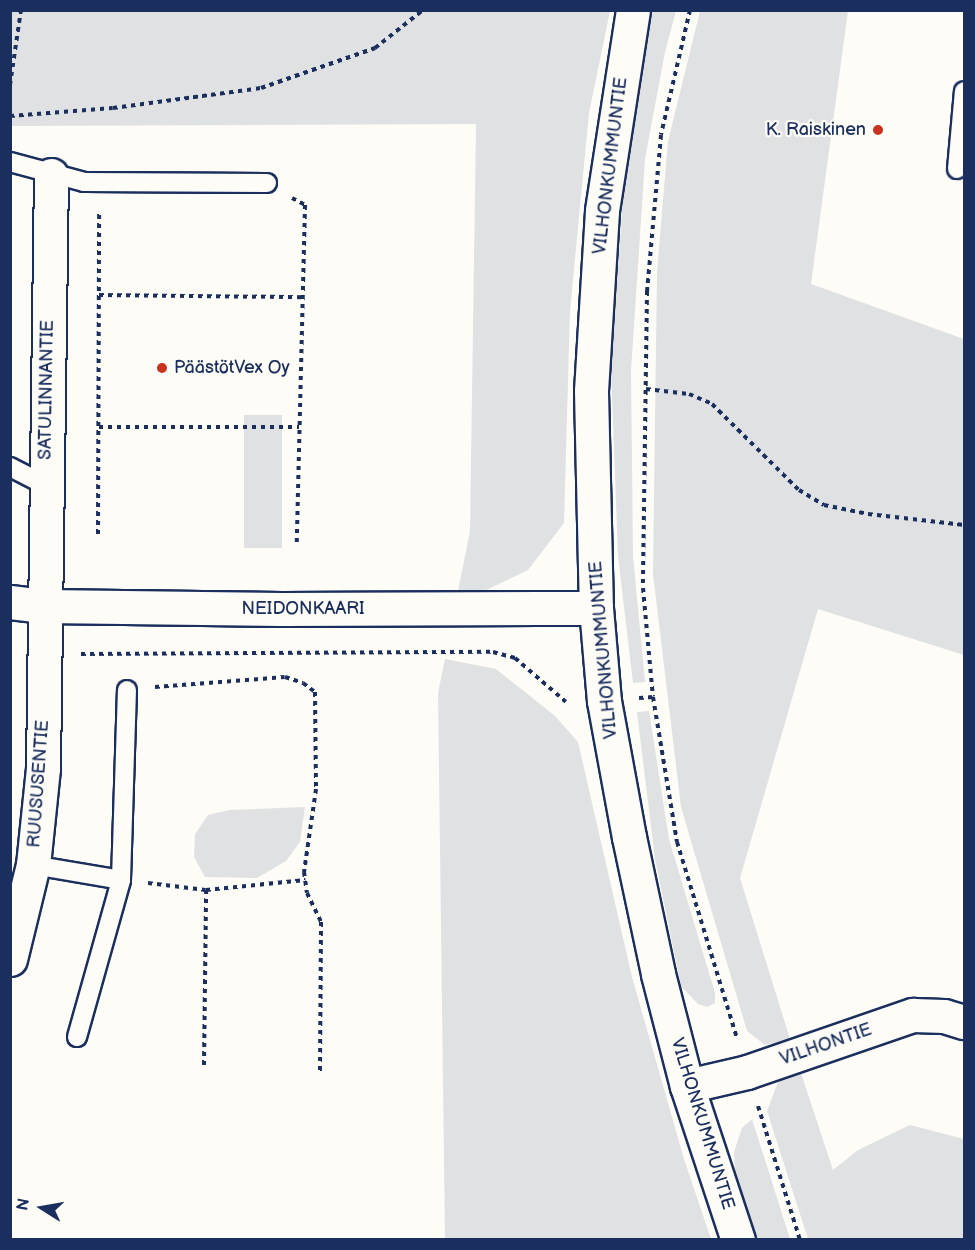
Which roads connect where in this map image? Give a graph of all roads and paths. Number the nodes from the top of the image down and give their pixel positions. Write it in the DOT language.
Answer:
graph roads {
  1 [pos="21,10"];
  2 [pos="423,10"];
  3 [pos="633,10"];
  4 [pos="690,10"];
  5 [pos="10,85"];
  6 [pos="964,91"];
  7 [pos="10,116"];
  8 [pos="10,162"];
  9 [pos="957,169"];
  10 [pos="51,175"];
  11 [pos="99,182"];
  12 [pos="267,183"];
  13 [pos="99,296"];
  14 [pos="303,297"];
  15 [pos="646,389"];
  16 [pos="99,427"];
  17 [pos="299,427"];
  18 [pos="10,466"];
  19 [pos="45,484"];
  20 [pos="964,525"];
  21 [pos="98,534"];
  22 [pos="297,544"];
  23 [pos="10,602"];
  24 [pos="44,606"];
  25 [pos="596,608"];
  26 [pos="44,654"];
  27 [pos="127,690"];
  28 [pos="653,697"];
  29 [pos="604,701"];
  30 [pos="33,865"];
  31 [pos="121,880"];
  32 [pos="305,880"];
  33 [pos="206,890"];
  34 [pos="10,959"];
  35 [pos="964,1022"];
  36 [pos="77,1037"];
  37 [pos="204,1065"];
  38 [pos="320,1072"];
  39 [pos="747,1072"];
  40 [pos="687,1086"];
  41 [pos="738,1239"];
  42 [pos="800,1239"];
  1 -- 5 [label="path"];
  2 -- 7 [label="path"];
  3 -- 25 [label="street, VILHONKUMMUNTIE"];
  4 -- 15 [label="path"];
  6 -- 9 [label="lane"];
  8 -- 10 [label="lane"];
  10 -- 11 [label="lane"];
  10 -- 19 [label="street, SATULINNANTIE"];
  11 -- 12 [label="lane"];
  11 -- 13 [label="path"];
  12 -- 14 [label="path"];
  13 -- 14 [label="path"];
  13 -- 16 [label="path"];
  14 -- 17 [label="path"];
  15 -- 20 [label="path"];
  15 -- 28 [label="path"];
  16 -- 17 [label="path"];
  16 -- 21 [label="path"];
  17 -- 22 [label="path"];
  18 -- 19 [label="lane"];
  19 -- 24 [label="street, SATULINNANTIE"];
  23 -- 24 [label="street, NEIDONKAARI"];
  24 -- 25 [label="street, NEIDONKAARI"];
  24 -- 26 [label="street, RUUSUSENTIE"];
  25 -- 29 [label="street, VILHONKUMMUNTIE"];
  26 -- 29 [label="path"];
  26 -- 30 [label="street, RUUSUSENTIE"];
  27 -- 31 [label="lane"];
  27 -- 32 [label="path"];
  28 -- 29 [label="path"];
  28 -- 39 [label="path"];
  29 -- 40 [label="street, VILHONKUMMUNTIE"];
  30 -- 31 [label="lane"];
  30 -- 34 [label="street, RUUSUSENTIE"];
  31 -- 33 [label="path"];
  31 -- 36 [label="lane"];
  32 -- 33 [label="path"];
  32 -- 38 [label="path"];
  33 -- 37 [label="path"];
  35 -- 39 [label="street, VILHONTIE"];
  39 -- 40 [label="street, VILHONTIE"];
  39 -- 42 [label="path"];
  40 -- 41 [label="street, VILHONKUMMUNTIE"];
}
